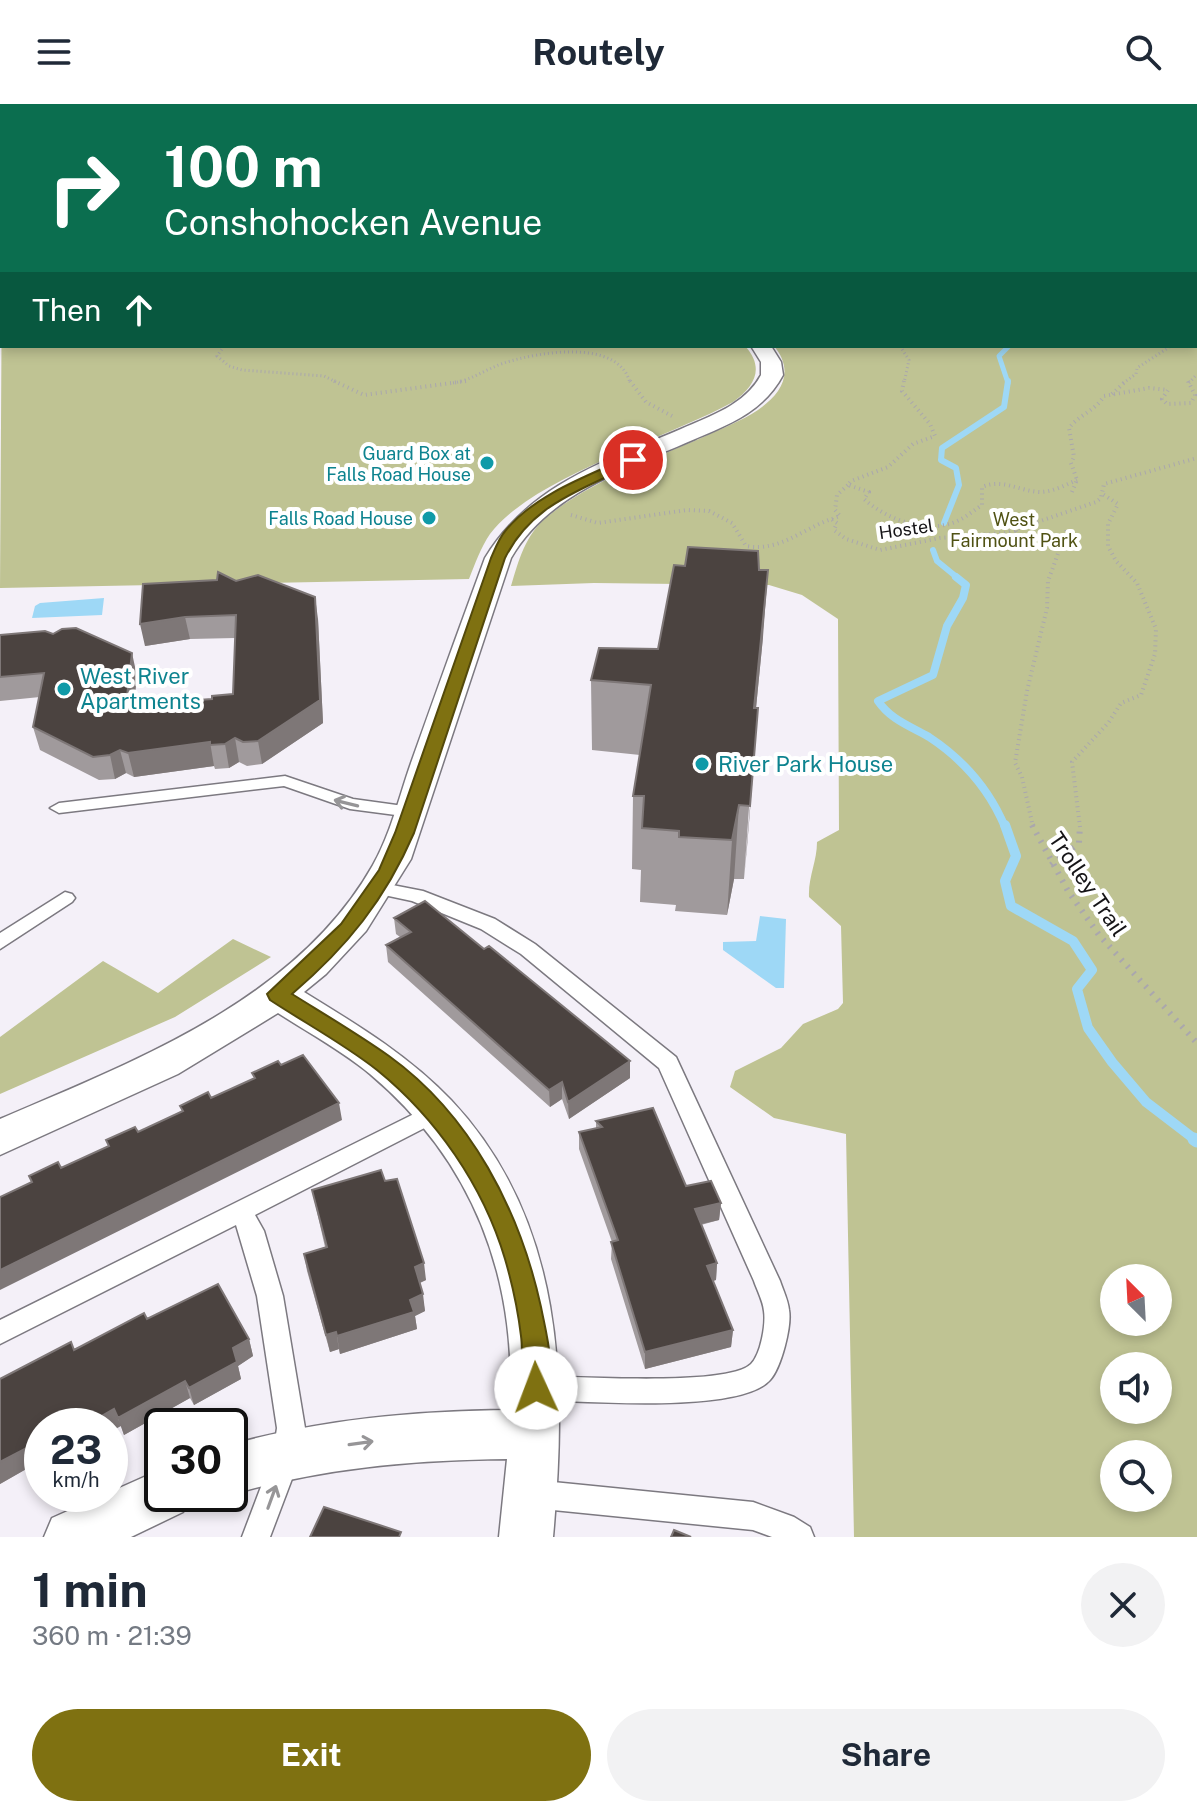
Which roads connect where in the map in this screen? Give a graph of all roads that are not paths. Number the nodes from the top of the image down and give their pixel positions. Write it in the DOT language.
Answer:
graph roads {
  1 [pos="762,348"];
  2 [pos="59,808"];
  3 [pos="411,812"];
  4 [pos="377,888"];
  5 [pos="65,898"];
  6 [pos="0,942"];
  7 [pos="277,994"];
  8 [pos="436,1112"];
  9 [pos="0,1138"];
  10 [pos="241,1211"];
  11 [pos="0,1333"];
  12 [pos="536,1411"];
  13 [pos="287,1455"];
  14 [pos="248,1465"];
  15 [pos="144,1503"];
  16 [pos="528,1516"];
  17 [pos="71,1537"];
  18 [pos="256,1537"];
  19 [pos="800,1537"];
  1 -- 3 [label="street"];
  3 -- 2 [label="lane, one-way"];
  3 -- 4 [label="street"];
  4 -- 7 [label="street"];
  4 -- 12 [label="lane"];
  5 -- 6 [label="lane"];
  7 -- 8 [label="street"];
  7 -- 9 [label="street"];
  8 -- 10 [label="lane"];
  8 -- 12 [label="street"];
  10 -- 11 [label="lane"];
  10 -- 13 [label="lane"];
  13 -- 12 [label="street, one-way"];
  12 -- 16 [label="street"];
  13 -- 14 [label="street"];
  18 -- 13 [label="lane, one-way"];
  15 -- 17 [label="street"];
  16 -- 19 [label="lane"];
}
